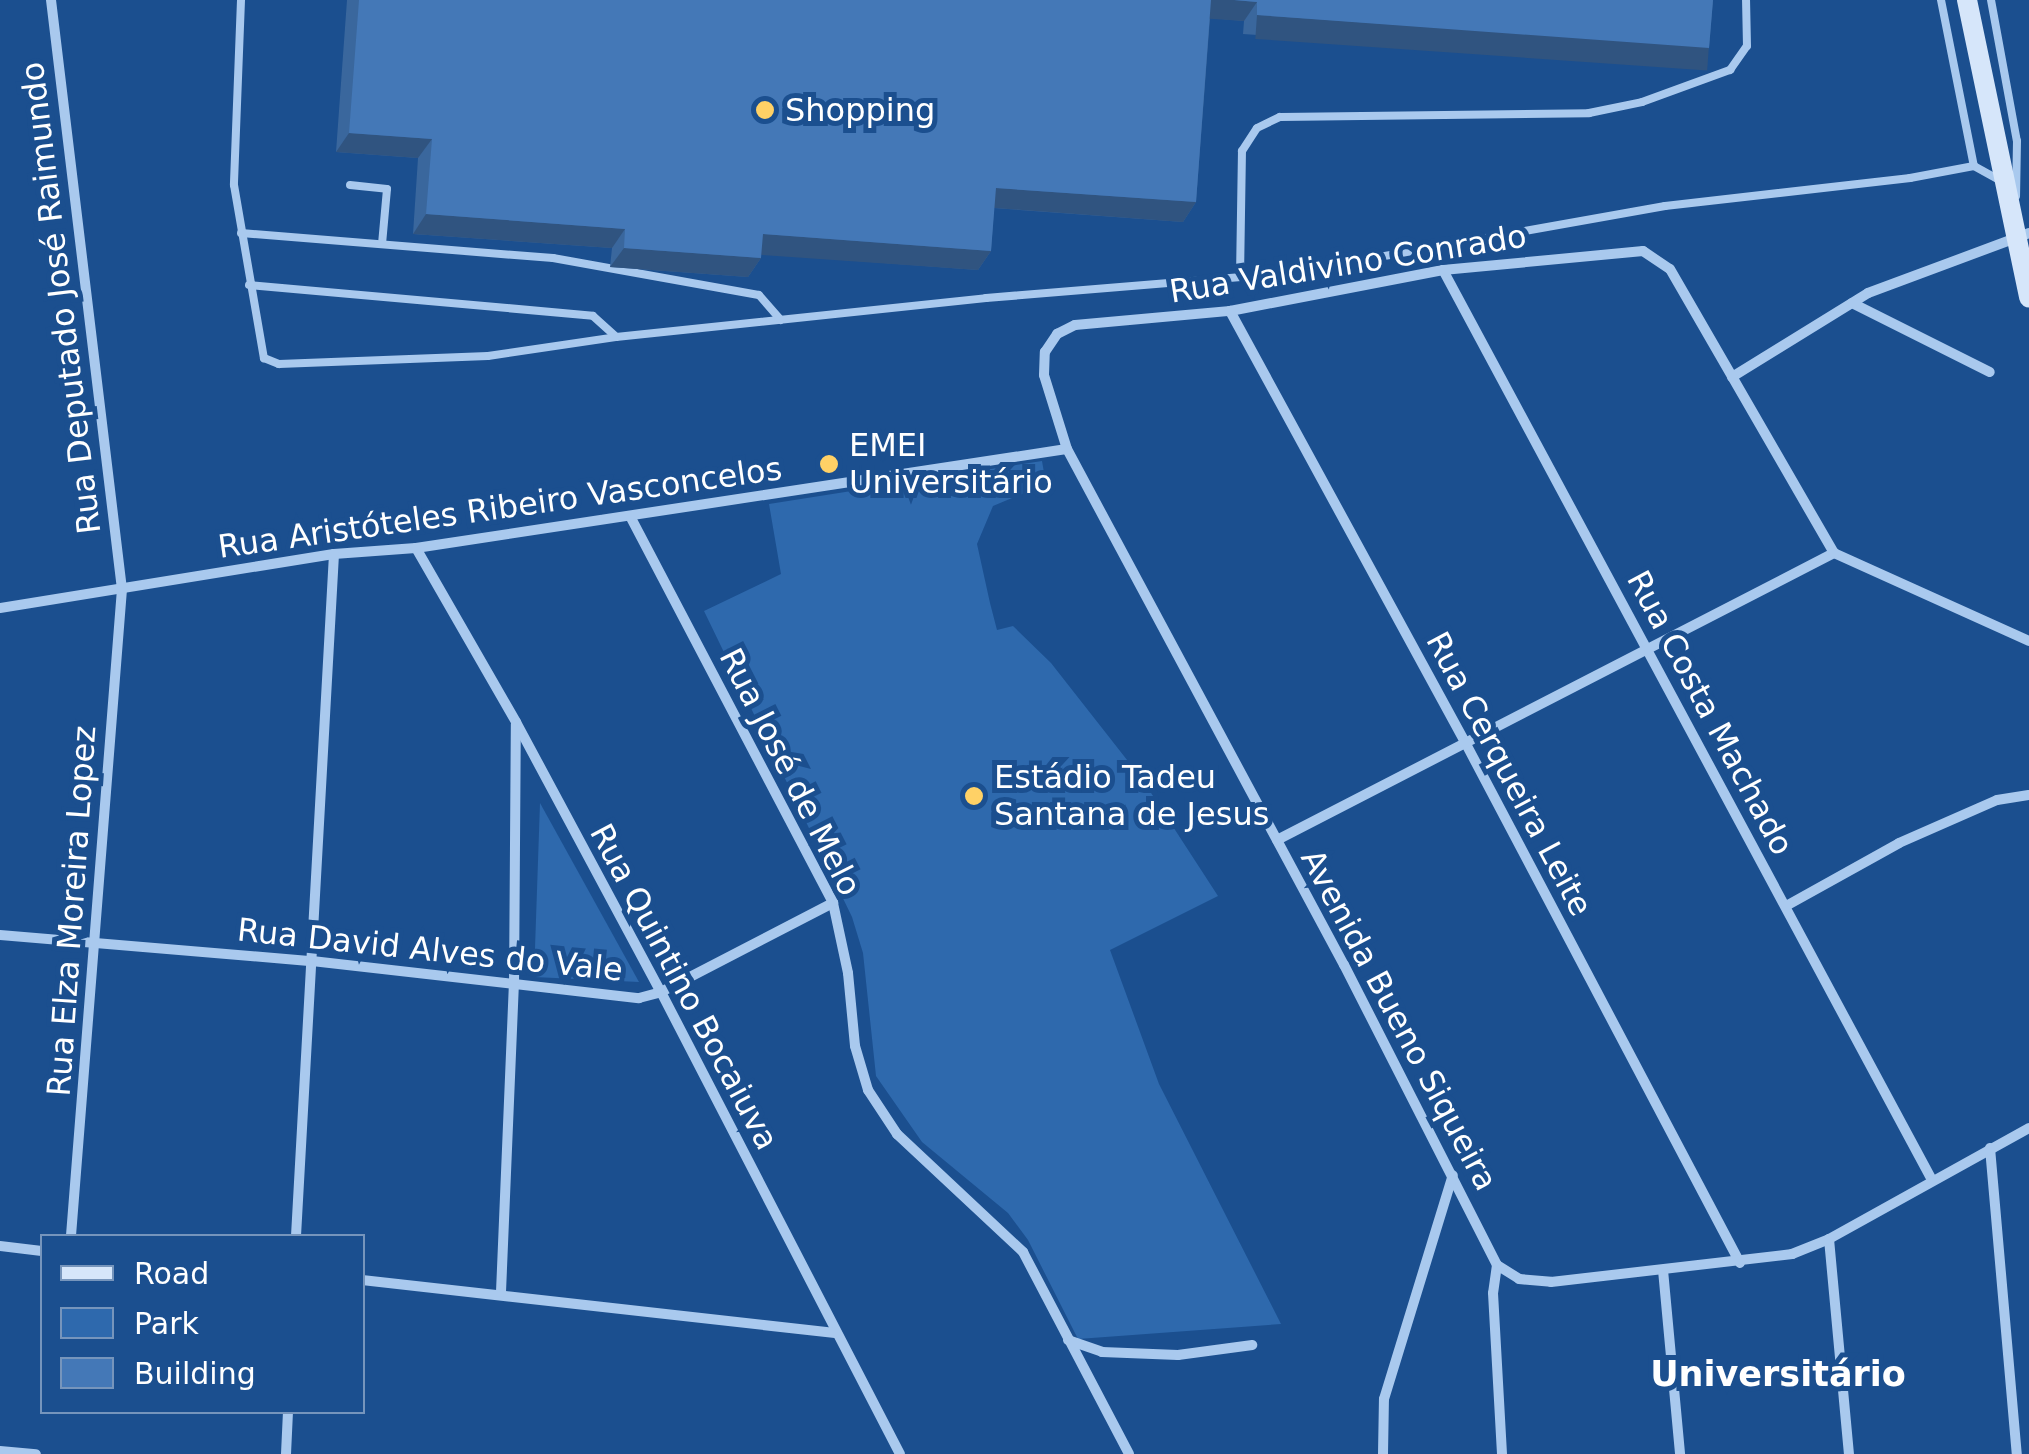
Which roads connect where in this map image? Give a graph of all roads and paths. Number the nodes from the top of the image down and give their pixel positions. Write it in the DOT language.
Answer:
graph roads {
  1 [pos="51,0"];
  2 [pos="241,0"];
  3 [pos="1746,0"];
  4 [pos="1941,0"];
  5 [pos="1967,0"];
  6 [pos="1991,0"];
  7 [pos="1974,166"];
  8 [pos="350,184"];
  9 [pos="2005,184"];
  10 [pos="241,233"];
  11 [pos="2022,234"];
  12 [pos="382,244"];
  13 [pos="1442,270"];
  14 [pos="1240,277"];
  15 [pos="249,285"];
  16 [pos="2029,298"];
  17 [pos="1852,302"];
  18 [pos="1230,310"];
  19 [pos="781,320"];
  20 [pos="1075,325"];
  21 [pos="616,337"];
  22 [pos="1990,372"];
  23 [pos="1732,376"];
  24 [pos="1066,449"];
  25 [pos="630,516"];
  26 [pos="416,548"];
  27 [pos="1834,552"];
  28 [pos="334,554"];
  29 [pos="122,589"];
  30 [pos="0,608"];
  31 [pos="2029,641"];
  32 [pos="1646,647"];
  33 [pos="516,722"];
  34 [pos="1465,742"];
  35 [pos="2029,795"];
  36 [pos="1278,840"];
  37 [pos="833,903"];
  38 [pos="1786,906"];
  39 [pos="0,935"];
  40 [pos="94,941"];
  41 [pos="312,961"];
  42 [pos="514,987"];
  43 [pos="661,992"];
  44 [pos="2029,1128"];
  45 [pos="1990,1148"];
  46 [pos="1454,1174"];
  47 [pos="1932,1180"];
  48 [pos="71,1234"];
  49 [pos="296,1234"];
  50 [pos="1829,1240"];
  51 [pos="0,1246"];
  52 [pos="40,1250"];
  53 [pos="1740,1263"];
  54 [pos="1497,1265"];
  55 [pos="1663,1270"];
  56 [pos="365,1280"];
  57 [pos="501,1292"];
  58 [pos="835,1333"];
  59 [pos="1068,1340"];
  60 [pos="1252,1345"];
  61 [pos="288,1414"];
  62 [pos="0,1451"];
  63 [pos="36,1454"];
  64 [pos="286,1454"];
  65 [pos="900,1454"];
  66 [pos="1129,1454"];
  67 [pos="1383,1454"];
  68 [pos="1502,1454"];
  69 [pos="1680,1454"];
  70 [pos="1849,1454"];
  71 [pos="2017,1454"];
  1 -- 29 [label="street, Rua Deputado José Raimundo"];
  2 -- 10 [label="lane"];
  3 -- 14 [label="lane"];
  4 -- 7 [label="lane"];
  5 -- 9 [label="main road"];
  6 -- 11 [label="lane"];
  7 -- 9 [label="lane"];
  7 -- 14 [label="lane"];
  8 -- 12 [label="lane"];
  9 -- 11 [label="main road"];
  10 -- 12 [label="lane"];
  10 -- 15 [label="lane"];
  11 -- 16 [label="main road"];
  11 -- 17 [label="street"];
  12 -- 19 [label="lane"];
  13 -- 18 [label="street, Rua Valdivino Conrado"];
  13 -- 23 [label="street, Rua Valdivino Conrado"];
  13 -- 32 [label="street, Rua Costa Machado"];
  14 -- 19 [label="lane"];
  15 -- 21 [label="lane"];
  15 -- 21 [label="lane"];
  17 -- 22 [label="street"];
  17 -- 23 [label="street"];
  18 -- 20 [label="street, Rua Valdivino Conrado"];
  18 -- 34 [label="street, Rua Cerqueira Leite"];
  19 -- 21 [label="lane"];
  20 -- 24 [label="street, Avenida Bueno Siqueira"];
  23 -- 27 [label="street"];
  24 -- 25 [label="street, Rua Aristóteles Ribeiro Vasconcelos"];
  24 -- 36 [label="street, Avenida Bueno Siqueira"];
  25 -- 26 [label="street, Rua Aristóteles Ribeiro Vasconcelos"];
  25 -- 37 [label="street, Rua José de Melo"];
  26 -- 28 [label="street, Rua Aristóteles Ribeiro Vasconcelos"];
  26 -- 33 [label="street, Rua Quintino Bocaiuva"];
  27 -- 31 [label="street"];
  27 -- 32 [label="street"];
  28 -- 29 [label="street, Rua Aristóteles Ribeiro Vasconcelos"];
  28 -- 41 [label="street"];
  29 -- 30 [label="street, Rua Aristóteles Ribeiro Vasconcelos"];
  29 -- 40 [label="street, Rua Elza Moreira Lopez"];
  32 -- 34 [label="street"];
  32 -- 38 [label="street, Rua Costa Machado"];
  33 -- 42 [label="street"];
  33 -- 43 [label="street, Rua Quintino Bocaiuva"];
  34 -- 36 [label="street"];
  34 -- 53 [label="street, Rua Cerqueira Leite"];
  35 -- 38 [label="street"];
  36 -- 46 [label="street, Avenida Bueno Siqueira"];
  37 -- 43 [label="street, Rua David Alves do Vale"];
  37 -- 59 [label="street, Rua José de Melo"];
  38 -- 47 [label="street, Rua Costa Machado"];
  39 -- 40 [label="street, Rua David Alves do Vale"];
  40 -- 41 [label="street, Rua David Alves do Vale"];
  40 -- 48 [label="street, Rua Elza Moreira Lopez"];
  41 -- 42 [label="street, Rua David Alves do Vale"];
  41 -- 49 [label="street"];
  42 -- 43 [label="street, Rua David Alves do Vale"];
  42 -- 57 [label="street"];
  43 -- 58 [label="street, Rua Quintino Bocaiuva"];
  44 -- 45 [label="street"];
  45 -- 47 [label="street"];
  45 -- 71 [label="street"];
  46 -- 54 [label="street, Avenida Bueno Siqueira"];
  46 -- 67 [label="street"];
  47 -- 50 [label="street"];
  50 -- 53 [label="street"];
  50 -- 70 [label="street"];
  51 -- 52 [label="street"];
  53 -- 55 [label="street"];
  54 -- 55 [label="street"];
  54 -- 68 [label="street"];
  55 -- 69 [label="street"];
  56 -- 57 [label="street"];
  57 -- 58 [label="street"];
  58 -- 65 [label="street, Rua Quintino Bocaiuva"];
  59 -- 60 [label="street"];
  59 -- 66 [label="street, Rua José de Melo"];
  61 -- 64 [label="street"];
  62 -- 63 [label="street"];
}
